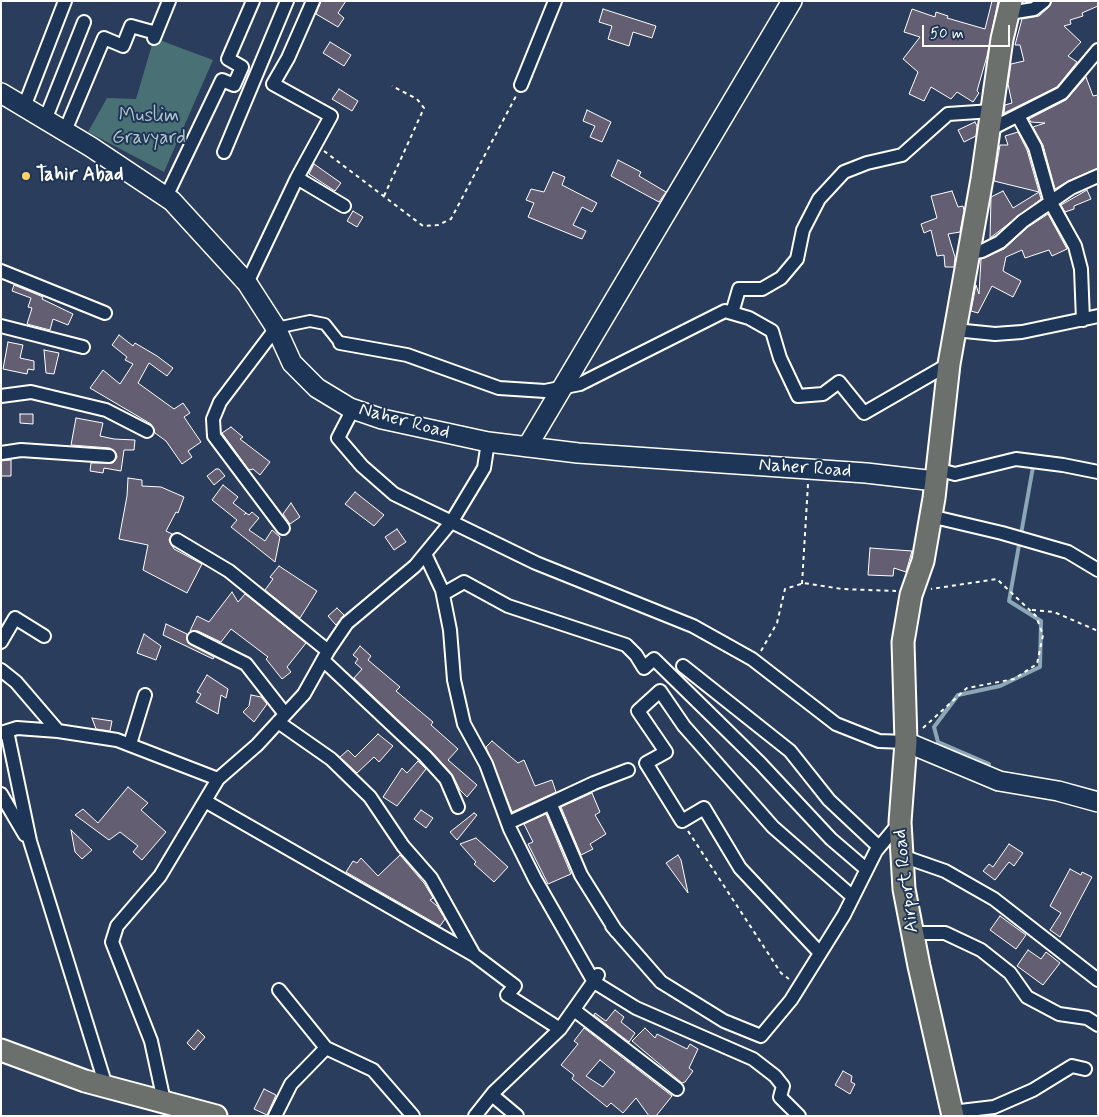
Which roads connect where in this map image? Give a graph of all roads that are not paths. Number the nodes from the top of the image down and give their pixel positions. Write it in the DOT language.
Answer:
graph roads {
  1 [pos="64,1"];
  2 [pos="169,1"];
  3 [pos="253,1"];
  4 [pos="287,1"];
  5 [pos="314,1"];
  6 [pos="555,1"];
  7 [pos="792,1"];
  8 [pos="1044,1"];
  9 [pos="1010,7"];
  10 [pos="84,22"];
  11 [pos="1098,50"];
  12 [pos="521,85"];
  13 [pos="1,93"];
  14 [pos="24,107"];
  15 [pos="1018,116"];
  16 [pos="46,120"];
  17 [pos="990,120"];
  18 [pos="64,131"];
  19 [pos="224,152"];
  20 [pos="1098,176"];
  21 [pos="297,178"];
  22 [pos="166,197"];
  23 [pos="1051,203"];
  24 [pos="344,206"];
  25 [pos="969,253"];
  26 [pos="1,271"];
  27 [pos="247,283"];
  28 [pos="732,312"];
  29 [pos="105,313"];
  30 [pos="1098,316"];
  31 [pos="1083,320"];
  32 [pos="1,326"];
  33 [pos="276,328"];
  34 [pos="955,330"];
  35 [pos="340,343"];
  36 [pos="83,347"];
  37 [pos="949,364"];
  38 [pos="562,388"];
  39 [pos="1,396"];
  40 [pos="353,409"];
  41 [pos="147,431"];
  42 [pos="488,442"];
  43 [pos="527,447"];
  44 [pos="1,453"];
  45 [pos="109,456"];
  46 [pos="1098,472"];
  47 [pos="936,475"];
  48 [pos="930,516"];
  49 [pos="452,521"];
  50 [pos="283,528"];
  51 [pos="177,540"];
  52 [pos="425,554"];
  53 [pos="1098,570"];
  54 [pos="443,594"];
  55 [pos="44,636"];
  56 [pos="194,638"];
  57 [pos="1,642"];
  58 [pos="326,656"];
  59 [pos="683,666"];
  60 [pos="1,670"];
  61 [pos="145,695"];
  62 [pos="281,718"];
  63 [pos="58,730"];
  64 [pos="4,732"];
  65 [pos="906,742"];
  66 [pos="130,744"];
  67 [pos="628,770"];
  68 [pos="218,779"];
  69 [pos="1,794"];
  70 [pos="205,801"];
  71 [pos="1098,802"];
  72 [pos="550,805"];
  73 [pos="458,807"];
  74 [pos="900,822"];
  75 [pos="508,823"];
  76 [pos="32,847"];
  77 [pos="879,847"];
  78 [pos="902,856"];
  79 [pos="866,869"];
  80 [pos="853,897"];
  81 [pos="912,934"];
  82 [pos="820,953"];
  83 [pos="474,954"];
  84 [pos="597,978"];
  85 [pos="1098,980"];
  86 [pos="280,990"];
  87 [pos="574,1010"];
  88 [pos="1098,1025"];
  89 [pos="560,1029"];
  90 [pos="326,1048"];
  91 [pos="1,1050"];
  92 [pos="1085,1069"];
  93 [pos="106,1086"];
  94 [pos="677,1089"];
  95 [pos="492,1095"];
  96 [pos="164,1101"];
  97 [pos="953,1114"];
  98 [pos="216,1116"];
  99 [pos="275,1116"];
  100 [pos="413,1116"];
  101 [pos="475,1116"];
  102 [pos="517,1116"];
  103 [pos="799,1116"];
  1 -- 14 [label="street"];
  2 -- 18 [label="street"];
  3 -- 22 [label="street"];
  4 -- 19 [label="street"];
  5 -- 21 [label="street"];
  6 -- 12 [label="street"];
  7 -- 38 [label="main road"];
  8 -- 9 [label="street"];
  9 -- 17 [label="main road, Airport Road"];
  10 -- 16 [label="street"];
  11 -- 15 [label="street"];
  13 -- 14 [label="main road, Naher Road"];
  14 -- 16 [label="main road, Naher Road"];
  15 -- 17 [label="street"];
  15 -- 23 [label="street"];
  16 -- 18 [label="main road, Naher Road"];
  17 -- 25 [label="main road, Airport Road"];
  17 -- 28 [label="street"];
  18 -- 22 [label="main road, Naher Road"];
  20 -- 23 [label="street"];
  21 -- 24 [label="street"];
  21 -- 27 [label="street"];
  22 -- 27 [label="main road, Naher Road"];
  23 -- 25 [label="street"];
  23 -- 31 [label="street"];
  25 -- 34 [label="main road, Airport Road"];
  26 -- 29 [label="street"];
  27 -- 33 [label="main road, Naher Road"];
  28 -- 37 [label="street"];
  28 -- 38 [label="street"];
  30 -- 31 [label="street"];
  31 -- 34 [label="street"];
  32 -- 36 [label="street"];
  33 -- 35 [label="street"];
  33 -- 40 [label="main road, Naher Road"];
  33 -- 50 [label="street"];
  34 -- 37 [label="main road, Airport Road"];
  35 -- 38 [label="street"];
  37 -- 47 [label="main road, Airport Road"];
  38 -- 43 [label="main road"];
  39 -- 41 [label="street"];
  40 -- 42 [label="main road, Naher Road"];
  40 -- 49 [label="street"];
  42 -- 43 [label="main road, Naher Road"];
  42 -- 49 [label="street"];
  43 -- 47 [label="main road, Naher Road"];
  44 -- 45 [label="street"];
  46 -- 47 [label="street"];
  47 -- 48 [label="main road, Airport Road"];
  48 -- 53 [label="street"];
  48 -- 65 [label="main road, Airport Road"];
  49 -- 52 [label="street"];
  49 -- 65 [label="street"];
  51 -- 58 [label="street"];
  52 -- 54 [label="street"];
  52 -- 58 [label="street"];
  54 -- 75 [label="street"];
  54 -- 79 [label="street"];
  55 -- 57 [label="street"];
  56 -- 62 [label="street"];
  58 -- 62 [label="street"];
  58 -- 73 [label="street"];
  59 -- 77 [label="street"];
  60 -- 63 [label="street"];
  61 -- 66 [label="street"];
  62 -- 68 [label="street"];
  62 -- 83 [label="street"];
  63 -- 64 [label="street"];
  63 -- 66 [label="street"];
  64 -- 76 [label="street"];
  65 -- 71 [label="main road"];
  65 -- 74 [label="main road, Airport Road"];
  66 -- 68 [label="street"];
  67 -- 72 [label="street"];
  68 -- 70 [label="street"];
  69 -- 76 [label="street"];
  70 -- 83 [label="street"];
  70 -- 96 [label="street"];
  72 -- 75 [label="street"];
  72 -- 82 [label="street"];
  74 -- 77 [label="street"];
  74 -- 78 [label="main road, Airport Road"];
  75 -- 84 [label="street"];
  76 -- 93 [label="street"];
  77 -- 79 [label="street"];
  78 -- 81 [label="main road, Airport Road"];
  78 -- 85 [label="street"];
  79 -- 80 [label="street"];
  80 -- 82 [label="street"];
  80 -- 82 [label="street"];
  81 -- 88 [label="street"];
  81 -- 97 [label="main road, Airport Road"];
  83 -- 89 [label="street"];
  84 -- 87 [label="street"];
  84 -- 103 [label="street"];
  86 -- 90 [label="street"];
  87 -- 89 [label="street"];
  87 -- 94 [label="street"];
  89 -- 95 [label="street"];
  90 -- 99 [label="street"];
  90 -- 100 [label="street"];
  91 -- 93 [label="main road"];
  92 -- 97 [label="street"];
  93 -- 96 [label="main road"];
  95 -- 101 [label="street"];
  95 -- 102 [label="street"];
  96 -- 98 [label="main road"];
}
